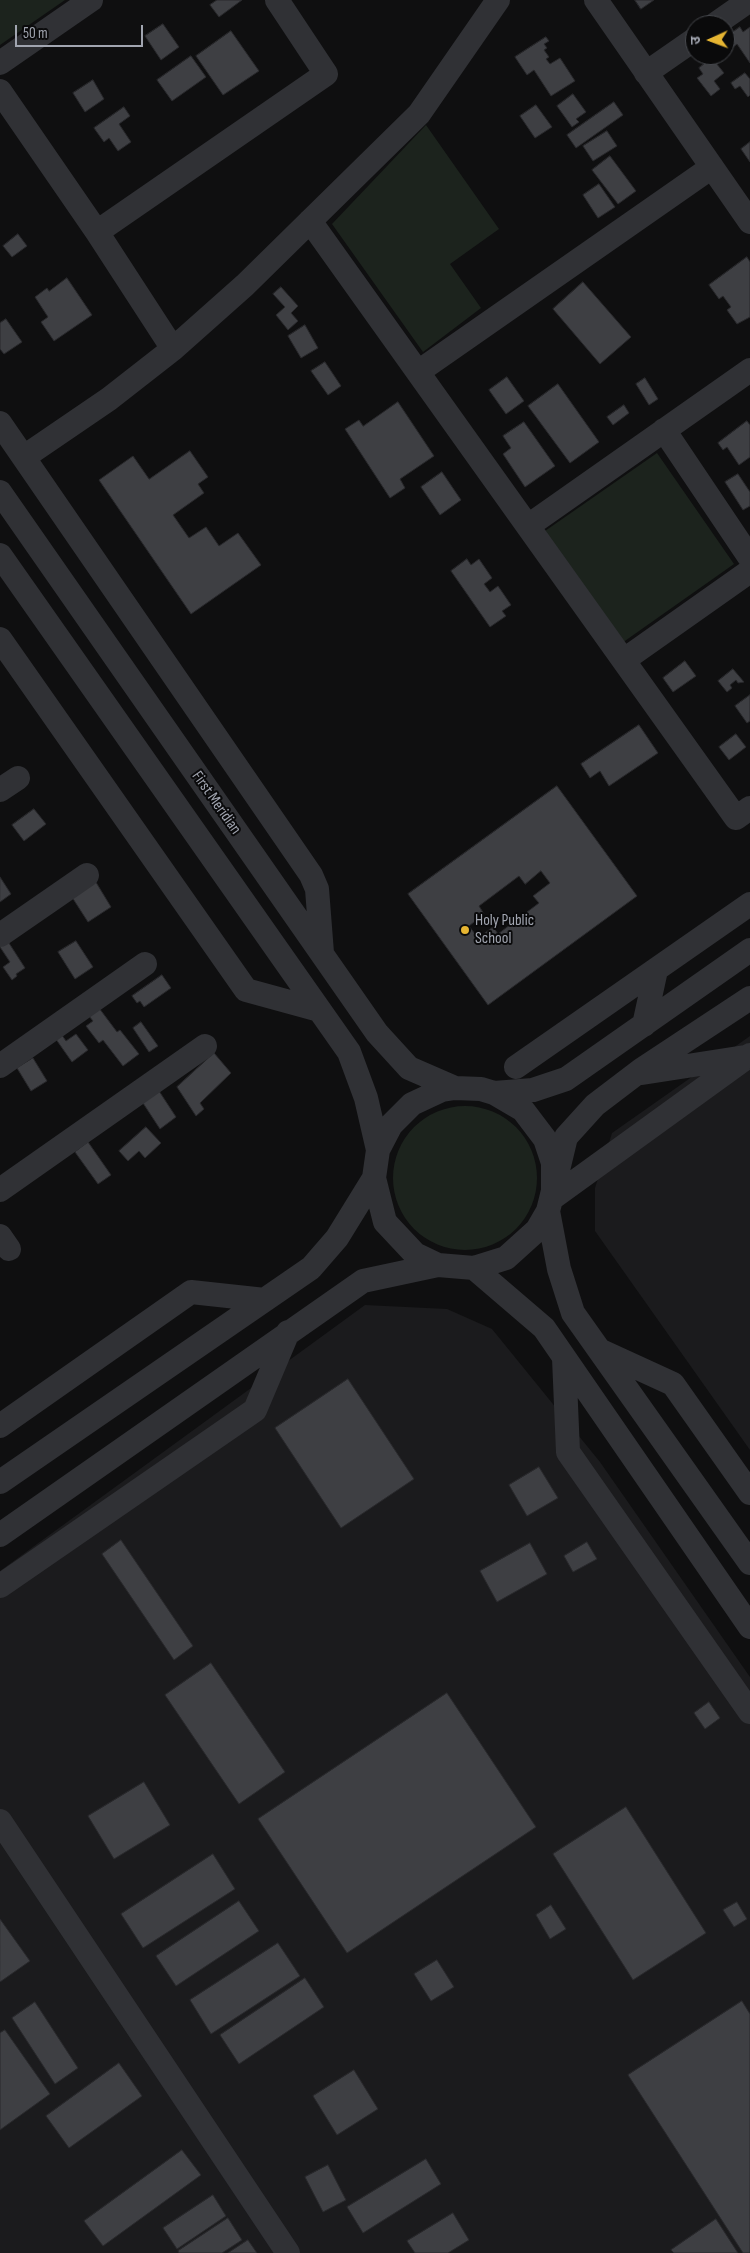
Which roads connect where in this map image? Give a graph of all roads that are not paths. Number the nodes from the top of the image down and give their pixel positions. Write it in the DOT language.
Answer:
graph roads {
  1 [pos="91,0"];
  2 [pos="276,0"];
  3 [pos="498,0"];
  4 [pos="596,0"];
  5 [pos="750,0"];
  6 [pos="728,15"];
  7 [pos="685,45"];
  8 [pos="0,63"];
  9 [pos="646,73"];
  10 [pos="0,92"];
  11 [pos="712,167"];
  12 [pos="310,221"];
  13 [pos="750,222"];
  14 [pos="97,232"];
  15 [pos="173,349"];
  16 [pos="750,370"];
  17 [pos="418,372"];
  18 [pos="0,423"];
  19 [pos="664,430"];
  20 [pos="24,457"];
  21 [pos="0,492"];
  22 [pos="528,526"];
  23 [pos="0,555"];
  24 [pos="750,558"];
  25 [pos="750,571"];
  26 [pos="0,639"];
  27 [pos="624,660"];
  28 [pos="750,808"];
  29 [pos="87,875"];
  30 [pos="750,904"];
  31 [pos="0,935"];
  32 [pos="750,950"];
  33 [pos="323,956"];
  34 [pos="145,964"];
  35 [pos="656,970"];
  36 [pos="750,998"];
  37 [pos="319,1010"];
  38 [pos="644,1025"];
  39 [pos="205,1046"];
  40 [pos="749,1056"];
  41 [pos="0,1066"];
  42 [pos="516,1067"];
  43 [pos="636,1074"];
  44 [pos="455,1088"];
  45 [pos="494,1093"];
  46 [pos="378,1150"];
  47 [pos="374,1178"];
  48 [pos="0,1190"];
  49 [pos="551,1200"];
  50 [pos="438,1265"];
  51 [pos="474,1268"];
  52 [pos="265,1300"];
  53 [pos="288,1332"];
  54 [pos="599,1350"];
  55 [pos="564,1358"];
  56 [pos="0,1426"];
  57 [pos="0,1482"];
  58 [pos="750,1493"];
  59 [pos="0,1535"];
  60 [pos="750,1563"];
  61 [pos="0,1586"];
  62 [pos="750,1627"];
  63 [pos="750,1712"];
  64 [pos="0,1821"];
  65 [pos="288,2253"];
  1 -- 8 [label="street"];
  2 -- 14 [label="street"];
  3 -- 12 [label="street"];
  4 -- 9 [label="street"];
  5 -- 6 [label="street"];
  7 -- 9 [label="street"];
  9 -- 11 [label="street"];
  10 -- 14 [label="street"];
  11 -- 13 [label="street"];
  11 -- 17 [label="street"];
  12 -- 15 [label="street"];
  12 -- 17 [label="street"];
  14 -- 15 [label="street"];
  15 -- 20 [label="street"];
  16 -- 19 [label="street"];
  17 -- 22 [label="street"];
  18 -- 20 [label="street"];
  19 -- 22 [label="street"];
  19 -- 24 [label="street"];
  20 -- 33 [label="street"];
  21 -- 33 [label="street, First Meridian"];
  22 -- 27 [label="street"];
  23 -- 37 [label="street"];
  25 -- 27 [label="street"];
  26 -- 37 [label="street"];
  27 -- 28 [label="street"];
  29 -- 31 [label="street"];
  30 -- 35 [label="street"];
  32 -- 38 [label="street"];
  33 -- 44 [label="street, First Meridian"];
  34 -- 41 [label="street"];
  35 -- 38 [label="street"];
  35 -- 42 [label="street"];
  36 -- 43 [label="street"];
  37 -- 46 [label="street"];
  38 -- 45 [label="street"];
  39 -- 48 [label="street"];
  40 -- 43 [label="street"];
  40 -- 49 [label="street"];
  43 -- 49 [label="street"];
  44 -- 45 [label="street"];
  44 -- 46 [label="street"];
  45 -- 49 [label="street"];
  46 -- 47 [label="street"];
  47 -- 50 [label="street"];
  47 -- 52 [label="street"];
  49 -- 51 [label="street"];
  49 -- 54 [label="street"];
  50 -- 51 [label="street"];
  50 -- 53 [label="street"];
  51 -- 55 [label="street"];
  52 -- 56 [label="street"];
  52 -- 57 [label="street"];
  53 -- 59 [label="street"];
  53 -- 61 [label="street"];
  54 -- 58 [label="street"];
  54 -- 60 [label="street"];
  55 -- 62 [label="street"];
  55 -- 63 [label="street"];
  64 -- 65 [label="street"];
}
